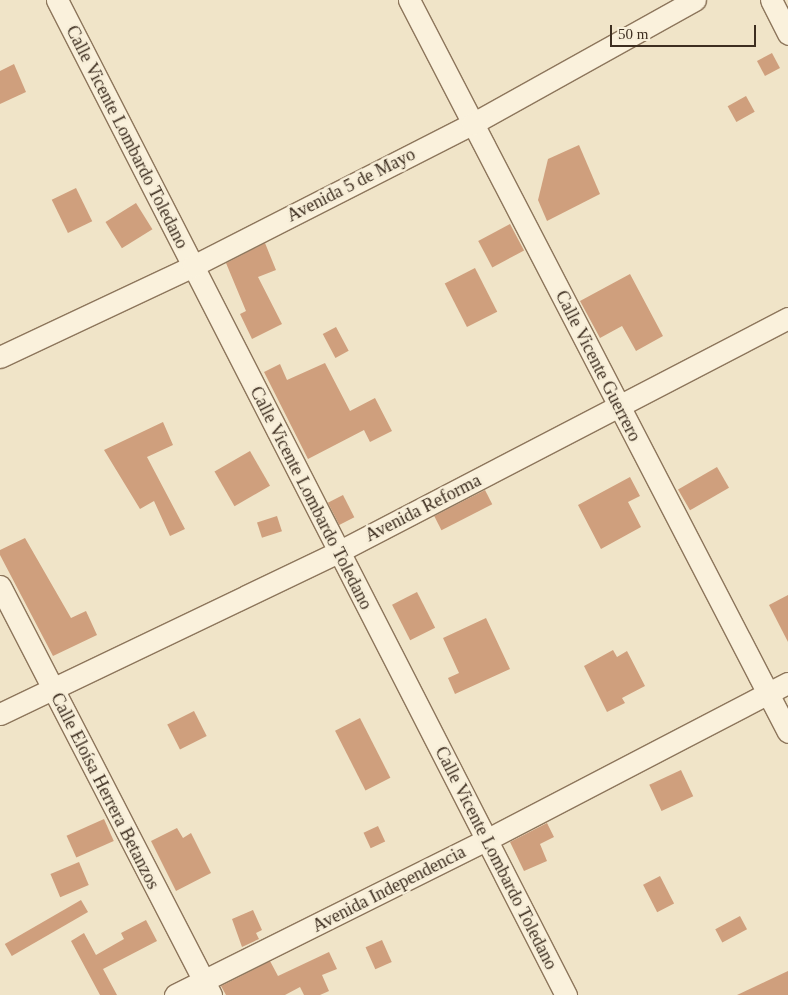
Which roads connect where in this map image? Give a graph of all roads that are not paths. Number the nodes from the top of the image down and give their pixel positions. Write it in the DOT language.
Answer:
graph roads {
  1 [pos="57,0"];
  2 [pos="409,0"];
  3 [pos="695,0"];
  4 [pos="771,0"];
  5 [pos="788,34"];
  6 [pos="472,124"];
  7 [pos="193,266"];
  8 [pos="788,318"];
  9 [pos="0,357"];
  10 [pos="619,408"];
  11 [pos="338,552"];
  12 [pos="0,586"];
  13 [pos="788,683"];
  14 [pos="52,688"];
  15 [pos="769,693"];
  16 [pos="0,714"];
  17 [pos="788,732"];
  18 [pos="486,840"];
  19 [pos="207,988"];
  20 [pos="175,995"];
  21 [pos="566,995"];
  1 -- 7 [label="street, Calle Vicente Lombardo Toledano"];
  2 -- 6 [label="street, Calle Vicente Guerrero"];
  3 -- 6 [label="street, Avenida 5 de Mayo"];
  4 -- 5 [label="street"];
  6 -- 7 [label="street, Avenida 5 de Mayo"];
  6 -- 10 [label="street, Calle Vicente Guerrero"];
  7 -- 9 [label="street, Avenida 5 de Mayo"];
  7 -- 11 [label="street, Calle Vicente Lombardo Toledano"];
  8 -- 10 [label="street, Avenida Reforma"];
  10 -- 11 [label="street, Avenida Reforma"];
  10 -- 15 [label="street, Calle Vicente Guerrero"];
  11 -- 14 [label="street, Avenida Reforma"];
  11 -- 18 [label="street, Calle Vicente Lombardo Toledano"];
  12 -- 14 [label="street, Calle Eloísa Herrera Betanzos"];
  13 -- 15 [label="street, Avenida Independencia"];
  14 -- 16 [label="street, Avenida Reforma"];
  14 -- 19 [label="street, Calle Eloísa Herrera Betanzos"];
  15 -- 17 [label="street, Calle Vicente Guerrero"];
  15 -- 18 [label="street, Avenida Independencia"];
  18 -- 19 [label="street, Avenida Independencia"];
  18 -- 21 [label="street, Calle Vicente Lombardo Toledano"];
  19 -- 20 [label="street, Avenida Independencia"];
}
